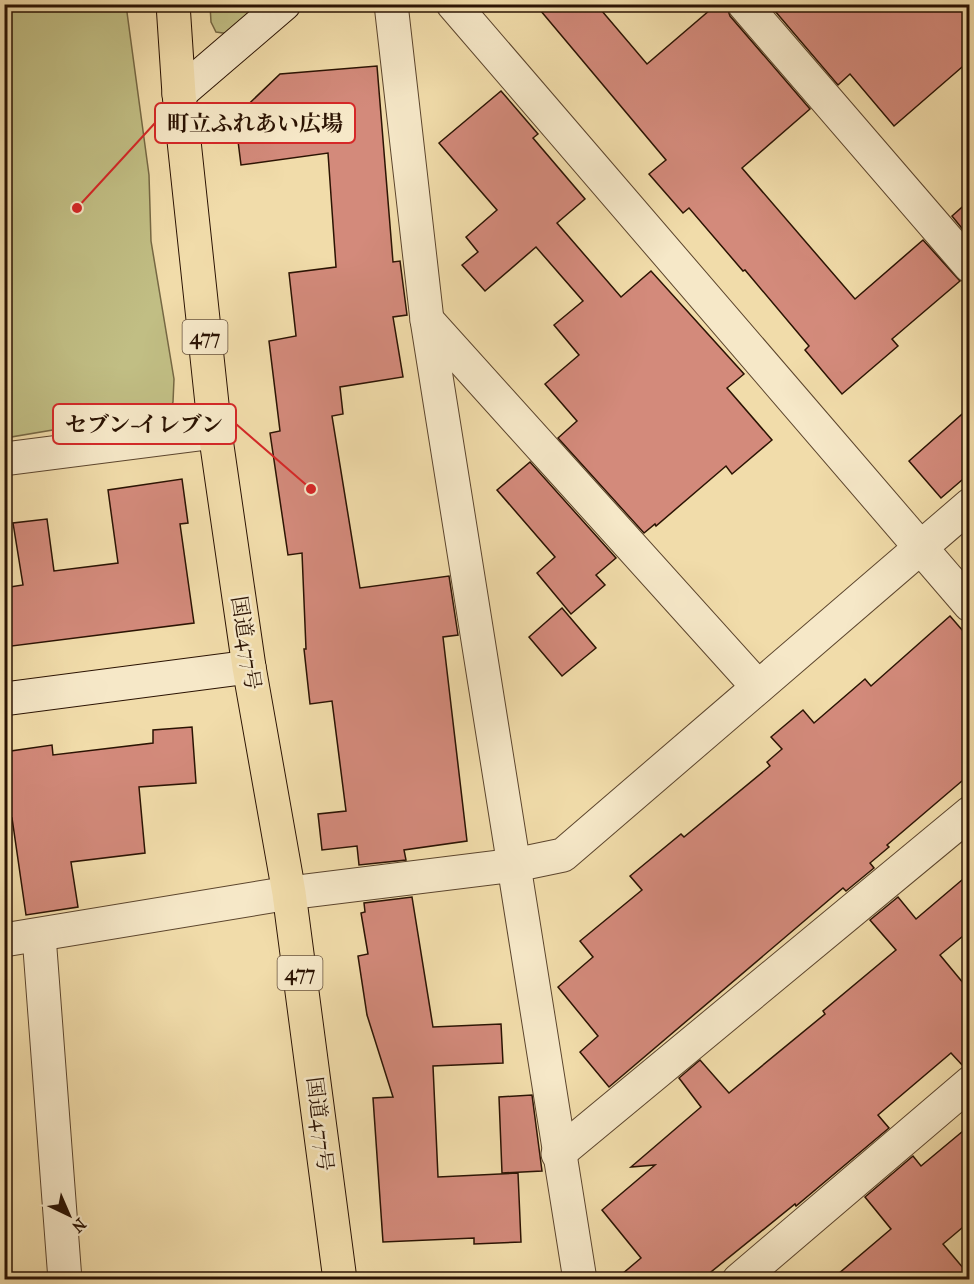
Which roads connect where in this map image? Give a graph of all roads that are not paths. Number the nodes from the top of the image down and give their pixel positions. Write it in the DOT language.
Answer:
graph roads {
  1 [pos="173,4"];
  2 [pos="284,4"];
  3 [pos="391,4"];
  4 [pos="453,4"];
  5 [pos="744,4"];
  6 [pos="179,94"];
  7 [pos="969,266"];
  8 [pos="427,320"];
  9 [pos="215,432"];
  10 [pos="4,459"];
  11 [pos="969,505"];
  12 [pos="920,547"];
  13 [pos="969,604"];
  14 [pos="249,668"];
  15 [pos="758,687"];
  16 [pos="4,699"];
  17 [pos="969,813"];
  18 [pos="515,865"];
  19 [pos="289,893"];
  20 [pos="39,936"];
  21 [pos="4,940"];
  22 [pos="969,1083"];
  23 [pos="558,1154"];
  24 [pos="65,1280"];
  25 [pos="340,1280"];
  26 [pos="580,1280"];
  27 [pos="739,1280"];
  1 -- 6 [label="highway, 国道477号 / 477"];
  2 -- 6 [label="street"];
  3 -- 8 [label="street"];
  4 -- 12 [label="street"];
  5 -- 7 [label="street"];
  6 -- 9 [label="highway, 国道477号 / 477"];
  8 -- 15 [label="street"];
  8 -- 18 [label="street"];
  9 -- 10 [label="street"];
  9 -- 14 [label="highway, 国道477号 / 477"];
  11 -- 12 [label="street"];
  12 -- 13 [label="street"];
  12 -- 15 [label="street"];
  14 -- 16 [label="street"];
  14 -- 19 [label="highway, 国道477号 / 477"];
  15 -- 18 [label="street"];
  17 -- 23 [label="street"];
  18 -- 19 [label="street"];
  18 -- 23 [label="street"];
  19 -- 20 [label="street"];
  19 -- 25 [label="highway, 国道477号 / 477"];
  20 -- 21 [label="street"];
  20 -- 24 [label="street"];
  22 -- 27 [label="street"];
  23 -- 26 [label="street"];
}
